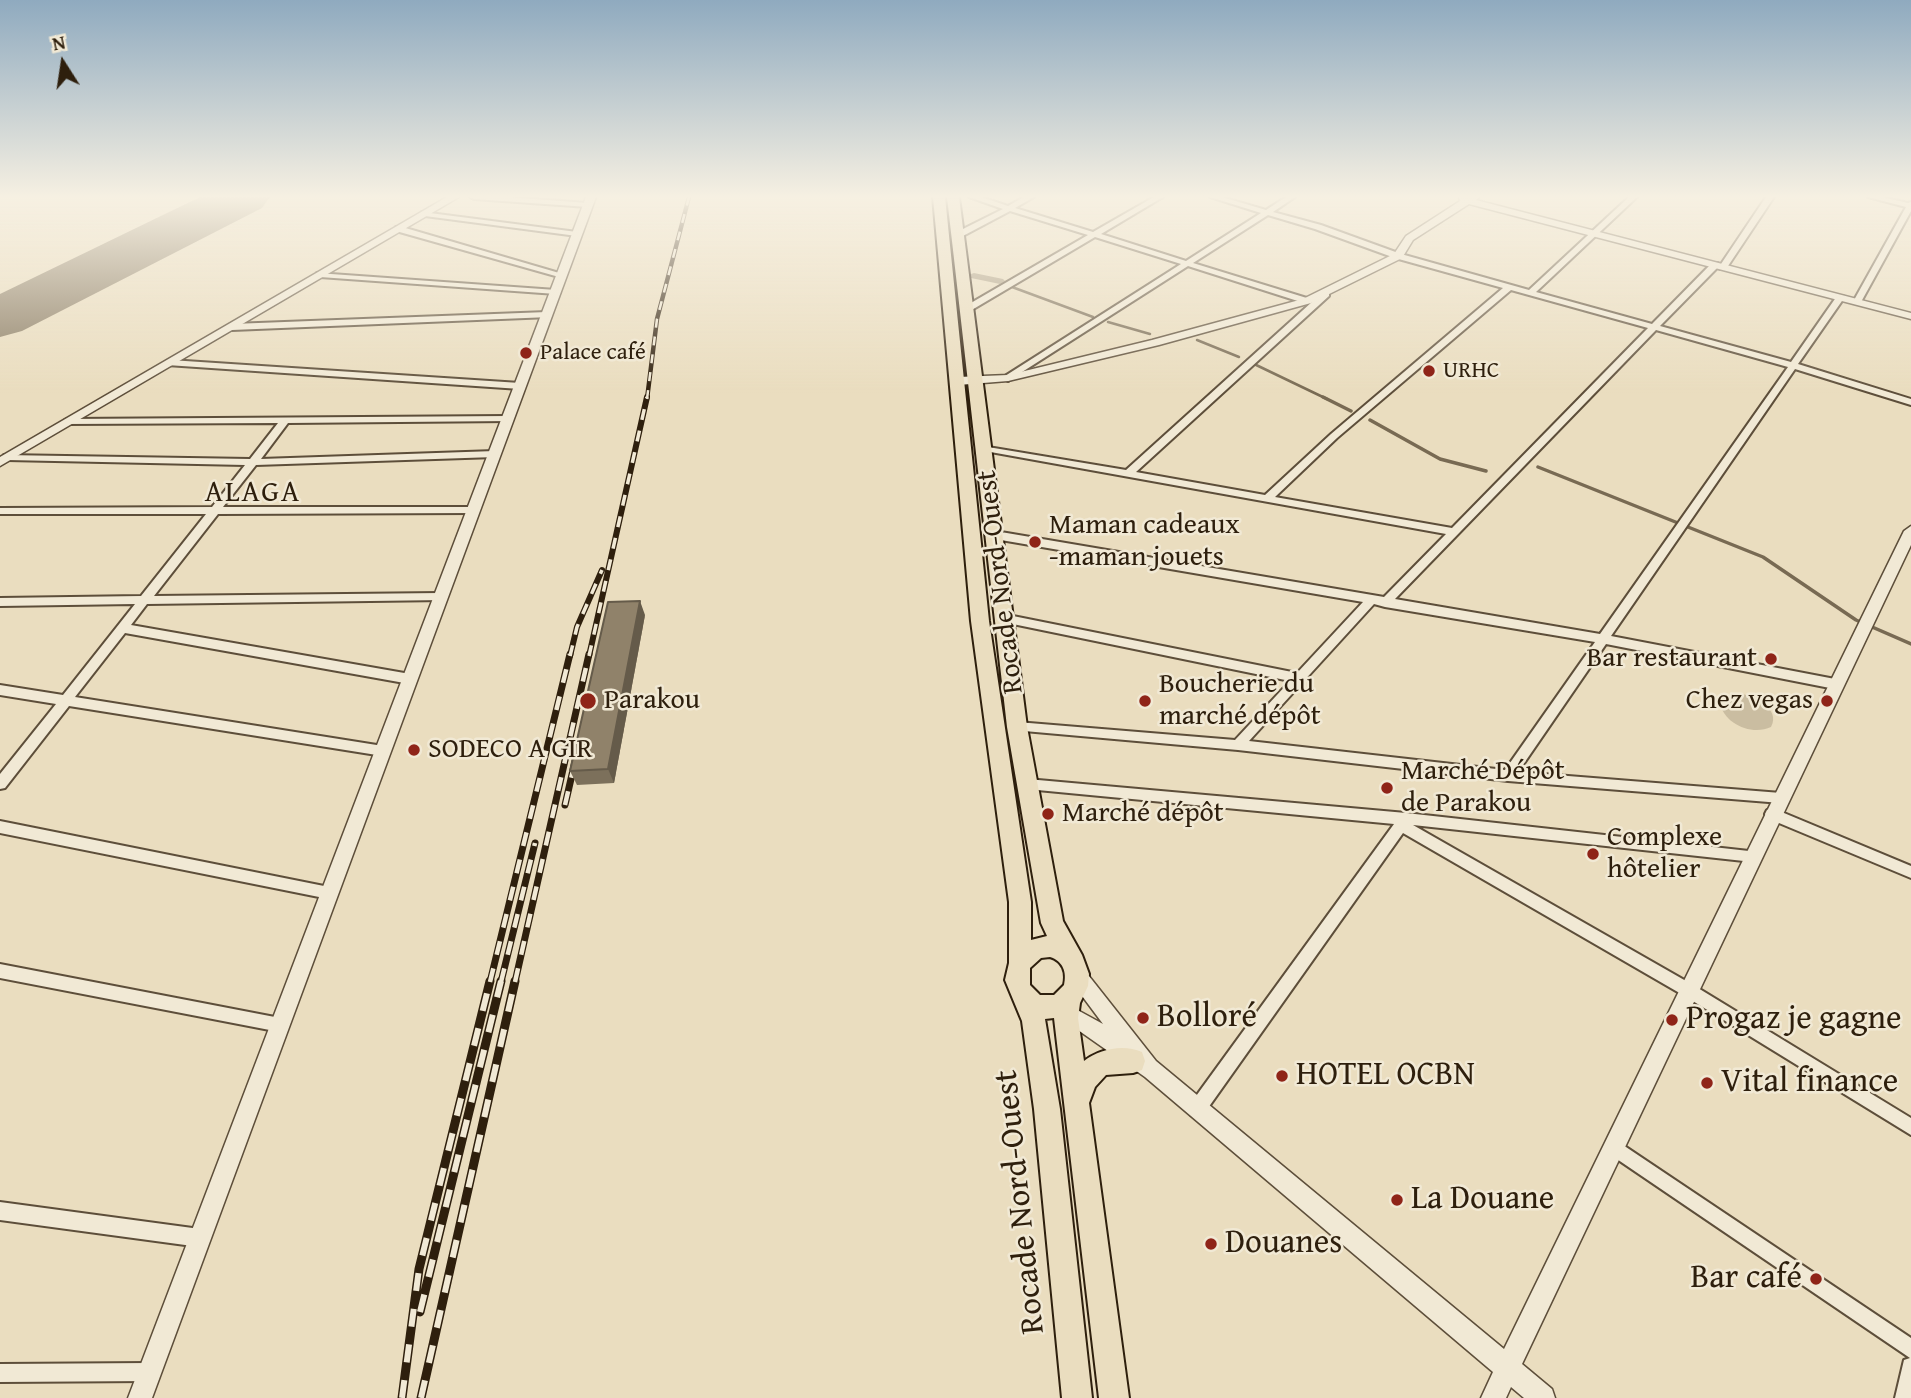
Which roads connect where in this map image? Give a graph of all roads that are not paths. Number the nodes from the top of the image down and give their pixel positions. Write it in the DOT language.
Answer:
graph roads {
  1 [pos="342,262"];
  2 [pos="517,262"];
  3 [pos="567,262"];
  4 [pos="949,262"];
  5 [pos="961,262"];
  6 [pos="1047,262"];
  7 [pos="1178,262"];
  8 [pos="1191,262"];
  9 [pos="1386,262"];
  10 [pos="1420,262"];
  11 [pos="1563,262"];
  12 [pos="1705,262"];
  13 [pos="1722,262"];
  14 [pos="1879,262"];
  15 [pos="1187,265"];
  16 [pos="1719,266"];
  17 [pos="320,275"];
  18 [pos="562,275"];
  19 [pos="1509,287"];
  20 [pos="555,292"];
  21 [pos="1531,292"];
  22 [pos="1326,293"];
  23 [pos="1840,298"];
  24 [pos="1307,301"];
  25 [pos="1857,302"];
  26 [pos="967,309"];
  27 [pos="547,315"];
  28 [pos="1911,316"];
  29 [pos="232,327"];
  30 [pos="1654,328"];
  31 [pos="170,363"];
  32 [pos="1794,366"];
  33 [pos="1008,378"];
  34 [pos="967,380"];
  35 [pos="520,386"];
  36 [pos="1911,402"];
  37 [pos="508,419"];
  38 [pos="285,421"];
  39 [pos="68,422"];
  40 [pos="985,448"];
  41 [pos="495,454"];
  42 [pos="4,460"];
  43 [pos="253,462"];
  44 [pos="1128,474"];
  45 [pos="1267,499"];
  46 [pos="474,510"];
  47 [pos="0,511"];
  48 [pos="215,511"];
  49 [pos="1911,531"];
  50 [pos="1454,532"];
  51 [pos="995,536"];
  52 [pos="441,597"];
  53 [pos="144,600"];
  54 [pos="1371,600"];
  55 [pos="0,602"];
  56 [pos="1385,603"];
  57 [pos="1003,618"];
  58 [pos="123,628"];
  59 [pos="1603,639"];
  60 [pos="1299,678"];
  61 [pos="410,679"];
  62 [pos="1835,684"];
  63 [pos="0,690"];
  64 [pos="66,700"];
  65 [pos="1017,727"];
  66 [pos="1238,745"];
  67 [pos="383,751"];
  68 [pos="1508,776"];
  69 [pos="0,784"];
  70 [pos="1027,784"];
  71 [pos="1777,806"];
  72 [pos="1404,822"];
  73 [pos="0,827"];
  74 [pos="1752,856"];
  75 [pos="1911,872"];
  76 [pos="329,893"];
  77 [pos="1019,960"];
  78 [pos="0,971"];
  79 [pos="1688,990"];
  80 [pos="1067,991"];
  81 [pos="1027,999"];
  82 [pos="280,1025"];
  83 [pos="1142,1065"];
  84 [pos="1077,1109"];
  85 [pos="1197,1109"];
  86 [pos="1911,1127"];
  87 [pos="1614,1147"];
  88 [pos="0,1211"];
  89 [pos="200,1238"];
  90 [pos="1911,1349"];
  91 [pos="1911,1367"];
  92 [pos="1507,1369"];
  93 [pos="150,1372"];
  94 [pos="0,1373"];
  95 [pos="140,1398"];
  96 [pos="1077,1398"];
  97 [pos="1114,1398"];
  98 [pos="1493,1398"];
  99 [pos="1543,1398"];
  100 [pos="1905,1398"];
  1 -- 17 [label="street"];
  2 -- 18 [label="street"];
  3 -- 18 [label="street"];
  4 -- 34 [label="main road, Rocade Nord-Ouest"];
  5 -- 26 [label="main road, Rocade Nord-Ouest"];
  6 -- 26 [label="street"];
  7 -- 15 [label="street"];
  8 -- 15 [label="street"];
  9 -- 22 [label="street"];
  10 -- 19 [label="street"];
  11 -- 21 [label="street"];
  12 -- 16 [label="street"];
  13 -- 16 [label="street"];
  14 -- 25 [label="street"];
  15 -- 24 [label="street"];
  15 -- 33 [label="street"];
  16 -- 23 [label="street"];
  16 -- 30 [label="street"];
  17 -- 20 [label="street"];
  17 -- 29 [label="street"];
  18 -- 20 [label="street"];
  19 -- 21 [label="street"];
  19 -- 45 [label="street"];
  20 -- 27 [label="street"];
  21 -- 30 [label="street"];
  22 -- 24 [label="street"];
  22 -- 44 [label="street"];
  23 -- 25 [label="street"];
  23 -- 32 [label="street"];
  24 -- 33 [label="street"];
  25 -- 28 [label="street"];
  26 -- 34 [label="main road, Rocade Nord-Ouest"];
  27 -- 29 [label="street"];
  27 -- 35 [label="street"];
  29 -- 31 [label="street"];
  30 -- 32 [label="street"];
  30 -- 50 [label="street"];
  31 -- 35 [label="street"];
  31 -- 39 [label="street"];
  32 -- 36 [label="street"];
  32 -- 59 [label="street"];
  33 -- 34 [label="street"];
  34 -- 40 [label="main road, Rocade Nord-Ouest"];
  34 -- 77 [label="main road, Rocade Nord-Ouest"];
  35 -- 37 [label="street"];
  37 -- 38 [label="street"];
  37 -- 41 [label="street"];
  38 -- 39 [label="street"];
  38 -- 43 [label="street"];
  39 -- 42 [label="street"];
  40 -- 44 [label="street"];
  40 -- 51 [label="main road, Rocade Nord-Ouest"];
  41 -- 43 [label="street"];
  41 -- 46 [label="street"];
  42 -- 43 [label="street"];
  43 -- 48 [label="street"];
  44 -- 45 [label="street"];
  45 -- 50 [label="street"];
  46 -- 48 [label="street"];
  46 -- 52 [label="street"];
  47 -- 48 [label="street"];
  48 -- 53 [label="street"];
  49 -- 62 [label="street"];
  50 -- 56 [label="street"];
  51 -- 54 [label="street"];
  51 -- 57 [label="main road, Rocade Nord-Ouest"];
  52 -- 53 [label="street"];
  52 -- 61 [label="street"];
  53 -- 55 [label="street"];
  53 -- 58 [label="street"];
  54 -- 56 [label="street"];
  54 -- 60 [label="street"];
  56 -- 59 [label="street"];
  57 -- 60 [label="street"];
  57 -- 65 [label="main road, Rocade Nord-Ouest"];
  58 -- 61 [label="street"];
  58 -- 64 [label="street"];
  59 -- 62 [label="street"];
  59 -- 68 [label="street"];
  60 -- 66 [label="street"];
  61 -- 67 [label="street"];
  62 -- 71 [label="street"];
  63 -- 64 [label="street"];
  64 -- 67 [label="street"];
  64 -- 69 [label="street"];
  65 -- 66 [label="street"];
  65 -- 70 [label="main road, Rocade Nord-Ouest"];
  66 -- 68 [label="street"];
  67 -- 76 [label="street"];
  68 -- 71 [label="street"];
  70 -- 72 [label="street"];
  70 -- 80 [label="main road, Rocade Nord-Ouest"];
  71 -- 74 [label="street"];
  71 -- 75 [label="street"];
  72 -- 74 [label="street"];
  72 -- 79 [label="street"];
  72 -- 85 [label="street"];
  73 -- 76 [label="street"];
  74 -- 79 [label="street"];
  76 -- 82 [label="street"];
  77 -- 80 [label="main road"];
  77 -- 81 [label="main road, Rocade Nord-Ouest"];
  78 -- 82 [label="street"];
  79 -- 86 [label="street"];
  79 -- 87 [label="street"];
  80 -- 81 [label="main road"];
  80 -- 83 [label="street"];
  80 -- 83 [label="street"];
  80 -- 84 [label="main road, Rocade Nord-Ouest"];
  81 -- 96 [label="main road, Rocade Nord-Ouest"];
  82 -- 89 [label="street"];
  83 -- 84 [label="main road"];
  83 -- 85 [label="street"];
  84 -- 97 [label="main road, Rocade Nord-Ouest"];
  85 -- 92 [label="street"];
  87 -- 90 [label="street"];
  87 -- 92 [label="street"];
  88 -- 89 [label="street"];
  89 -- 93 [label="street"];
  91 -- 100 [label="street"];
  92 -- 98 [label="street"];
  92 -- 99 [label="street"];
  93 -- 94 [label="street"];
  93 -- 95 [label="street"];
}
